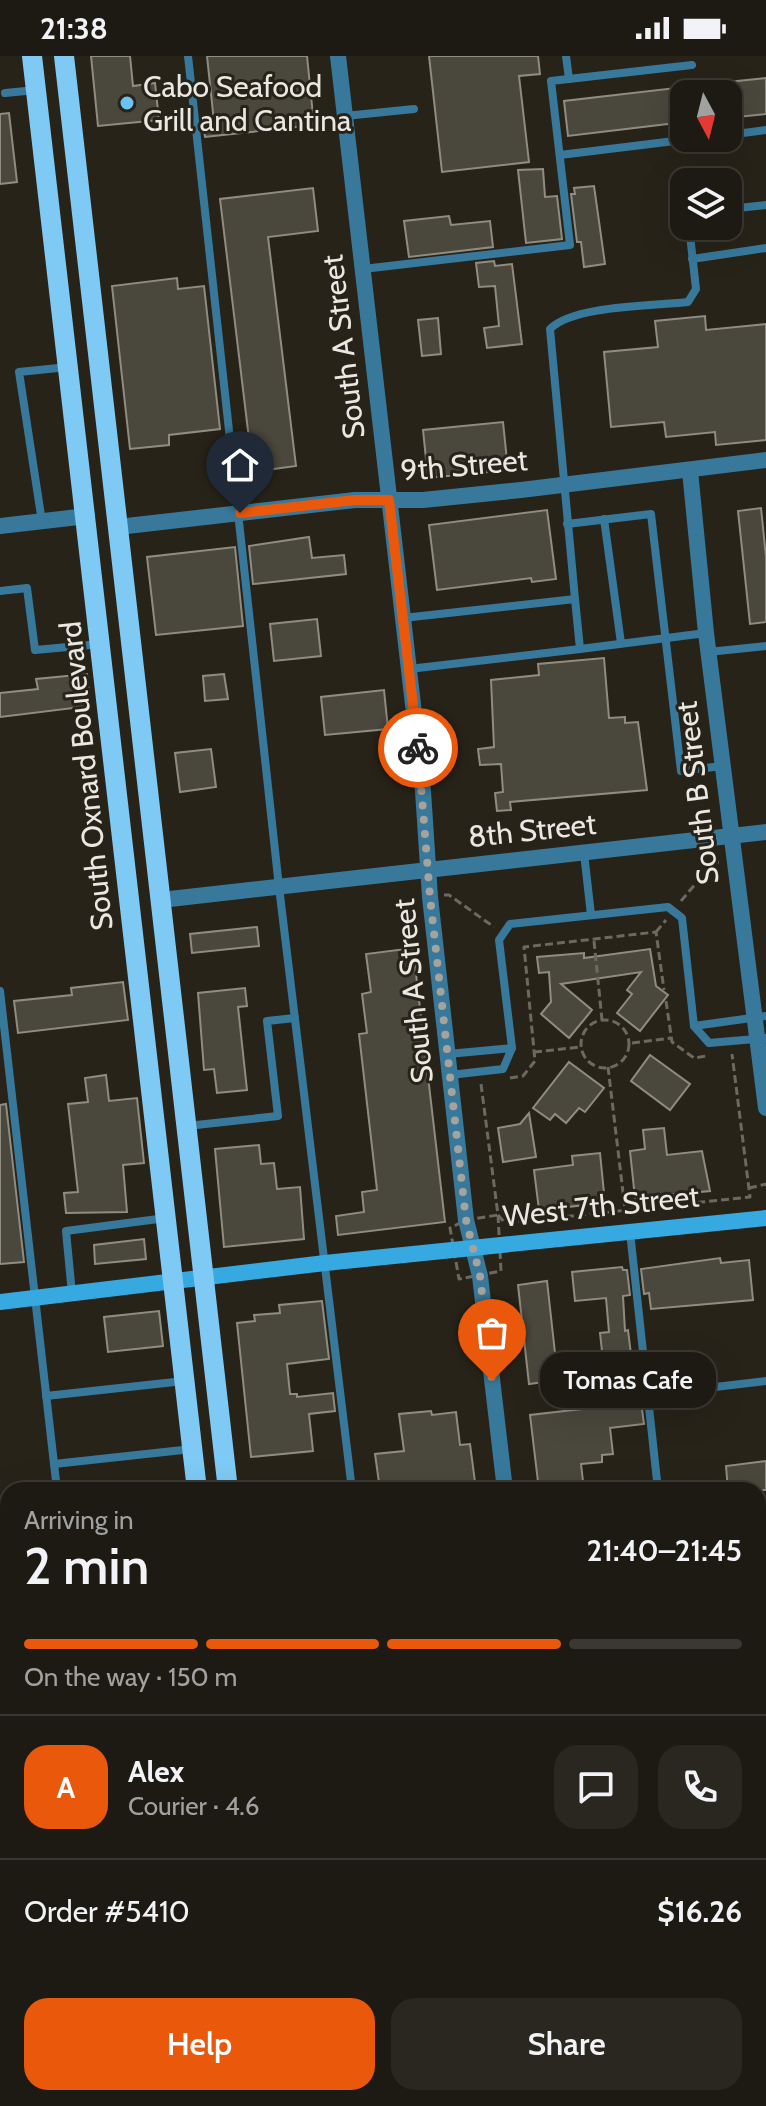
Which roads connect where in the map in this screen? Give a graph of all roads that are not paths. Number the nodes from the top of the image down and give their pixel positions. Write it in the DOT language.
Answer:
graph roads {
  1 [pos="32,56"];
  2 [pos="64,56"];
  3 [pos="188,56"];
  4 [pos="338,56"];
  5 [pos="566,56"];
  6 [pos="692,65"];
  7 [pos="569,79"];
  8 [pos="36,90"];
  9 [pos="5,93"];
  10 [pos="414,109"];
  11 [pos="345,116"];
  12 [pos="766,130"];
  13 [pos="742,133"];
  14 [pos="670,142"];
  15 [pos="560,155"];
  16 [pos="766,205"];
  17 [pos="742,208"];
  18 [pos="690,240"];
  19 [pos="766,248"];
  20 [pos="692,259"];
  21 [pos="362,269"];
  22 [pos="69,367"];
  23 [pos="766,460"];
  24 [pos="690,471"];
  25 [pos="563,485"];
  26 [pos="389,500"];
  27 [pos="240,513"];
  28 [pos="87,516"];
  29 [pos="604,519"];
  30 [pos="42,522"];
  31 [pos="567,524"];
  32 [pos="0,526"];
  33 [pos="118,527"];
  34 [pos="0,591"];
  35 [pos="575,599"];
  36 [pos="403,618"];
  37 [pos="706,633"];
  38 [pos="666,638"];
  39 [pos="621,643"];
  40 [pos="102,644"];
  41 [pos="766,646"];
  42 [pos="580,649"];
  43 [pos="708,652"];
  44 [pos="409,669"];
  45 [pos="722,766"];
  46 [pos="766,832"];
  47 [pos="731,836"];
  48 [pos="584,853"];
  49 [pos="429,870"];
  50 [pos="279,887"];
  51 [pos="161,900"];
  52 [pos="591,915"];
  53 [pos="0,991"];
  54 [pos="760,1017"];
  55 [pos="295,1018"];
  56 [pos="694,1026"];
  57 [pos="761,1038"];
  58 [pos="512,1048"];
  59 [pos="448,1054"];
  60 [pos="450,1075"];
  61 [pos="766,1108"];
  62 [pos="186,1126"];
  63 [pos="167,1218"];
  64 [pos="766,1218"];
  65 [pos="630,1232"];
  66 [pos="472,1247"];
  67 [pos="325,1263"];
  68 [pos="202,1278"];
  69 [pos="174,1281"];
  70 [pos="72,1294"];
  71 [pos="35,1298"];
  72 [pos="0,1302"];
  73 [pos="185,1381"];
  74 [pos="766,1381"];
  75 [pos="647,1395"];
  76 [pos="46,1396"];
  77 [pos="193,1449"];
  78 [pos="54,1464"];
  79 [pos="56,1482"];
  80 [pos="196,1482"];
  81 [pos="227,1482"];
  82 [pos="351,1482"];
  83 [pos="504,1482"];
  84 [pos="657,1482"];
  1 -- 8 [label="main road, South Oxnard Boulevard"];
  2 -- 33 [label="main road, South Oxnard Boulevard"];
  3 -- 27 [label="lane"];
  4 -- 11 [label="street, South A Street"];
  5 -- 7 [label="lane"];
  6 -- 7 [label="lane"];
  7 -- 15 [label="lane"];
  8 -- 9 [label="lane"];
  8 -- 22 [label="main road, South Oxnard Boulevard"];
  10 -- 11 [label="lane"];
  11 -- 21 [label="street, South A Street"];
  12 -- 13 [label="lane"];
  14 -- 15 [label="lane"];
  15 -- 21 [label="lane"];
  16 -- 17 [label="lane"];
  18 -- 20 [label="lane"];
  19 -- 20 [label="lane"];
  20 -- 25 [label="lane"];
  21 -- 26 [label="street, South A Street"];
  22 -- 28 [label="main road, South Oxnard Boulevard"];
  22 -- 30 [label="lane"];
  23 -- 24 [label="street, 9th Street"];
  24 -- 25 [label="street, 9th Street"];
  24 -- 37 [label="street, South B Street"];
  25 -- 26 [label="street, 9th Street"];
  25 -- 31 [label="lane"];
  26 -- 27 [label="street, 9th Street"];
  26 -- 36 [label="street, South A Street"];
  27 -- 33 [label="street, 9th Street"];
  27 -- 50 [label="lane"];
  28 -- 30 [label="street"];
  28 -- 33 [label="main road"];
  28 -- 40 [label="main road, South Oxnard Boulevard"];
  29 -- 31 [label="lane"];
  29 -- 38 [label="lane"];
  29 -- 39 [label="lane"];
  30 -- 32 [label="street"];
  31 -- 35 [label="lane"];
  33 -- 51 [label="main road, South Oxnard Boulevard"];
  34 -- 40 [label="lane"];
  35 -- 36 [label="lane"];
  35 -- 42 [label="lane"];
  36 -- 44 [label="street, South A Street"];
  37 -- 38 [label="lane"];
  37 -- 43 [label="street, South B Street"];
  38 -- 39 [label="lane"];
  38 -- 45 [label="lane"];
  39 -- 42 [label="lane"];
  40 -- 63 [label="main road, South Oxnard Boulevard"];
  41 -- 43 [label="lane"];
  42 -- 44 [label="lane"];
  43 -- 45 [label="street, South B Street"];
  44 -- 49 [label="street, South A Street"];
  45 -- 47 [label="street, South B Street"];
  46 -- 47 [label="street, 8th Street"];
  47 -- 48 [label="street, 8th Street"];
  47 -- 54 [label="street, South B Street"];
  48 -- 49 [label="street, 8th Street"];
  48 -- 52 [label="lane"];
  49 -- 50 [label="street, 8th Street"];
  49 -- 59 [label="street, South A Street"];
  50 -- 51 [label="street, 8th Street"];
  50 -- 55 [label="lane"];
  51 -- 62 [label="main road, South Oxnard Boulevard"];
  52 -- 56 [label="lane"];
  52 -- 58 [label="lane"];
  53 -- 71 [label="lane"];
  54 -- 56 [label="lane"];
  54 -- 57 [label="street, South B Street"];
  55 -- 62 [label="lane"];
  55 -- 67 [label="lane"];
  56 -- 57 [label="lane"];
  57 -- 61 [label="street, South B Street"];
  58 -- 59 [label="lane"];
  58 -- 60 [label="lane"];
  59 -- 60 [label="street, South A Street"];
  60 -- 66 [label="street, South A Street"];
  62 -- 68 [label="main road, South Oxnard Boulevard"];
  63 -- 69 [label="main road, South Oxnard Boulevard"];
  63 -- 70 [label="lane"];
  64 -- 65 [label="street, West 7th Street"];
  65 -- 66 [label="street, West 7th Street"];
  65 -- 75 [label="lane"];
  66 -- 67 [label="street, West 7th Street"];
  66 -- 83 [label="street, South A Street"];
  67 -- 68 [label="street, West 7th Street"];
  67 -- 82 [label="lane"];
  68 -- 69 [label="street, West 7th Street"];
  68 -- 81 [label="main road, South Oxnard Boulevard"];
  69 -- 70 [label="street, West 7th Street"];
  69 -- 73 [label="main road, South Oxnard Boulevard"];
  70 -- 71 [label="street, West 7th Street"];
  71 -- 72 [label="street, West 7th Street"];
  71 -- 76 [label="lane"];
  73 -- 76 [label="lane"];
  73 -- 77 [label="main road, South Oxnard Boulevard"];
  74 -- 75 [label="lane"];
  75 -- 84 [label="lane"];
  76 -- 78 [label="lane"];
  77 -- 78 [label="lane"];
  77 -- 80 [label="main road, South Oxnard Boulevard"];
  78 -- 79 [label="lane"];
}
